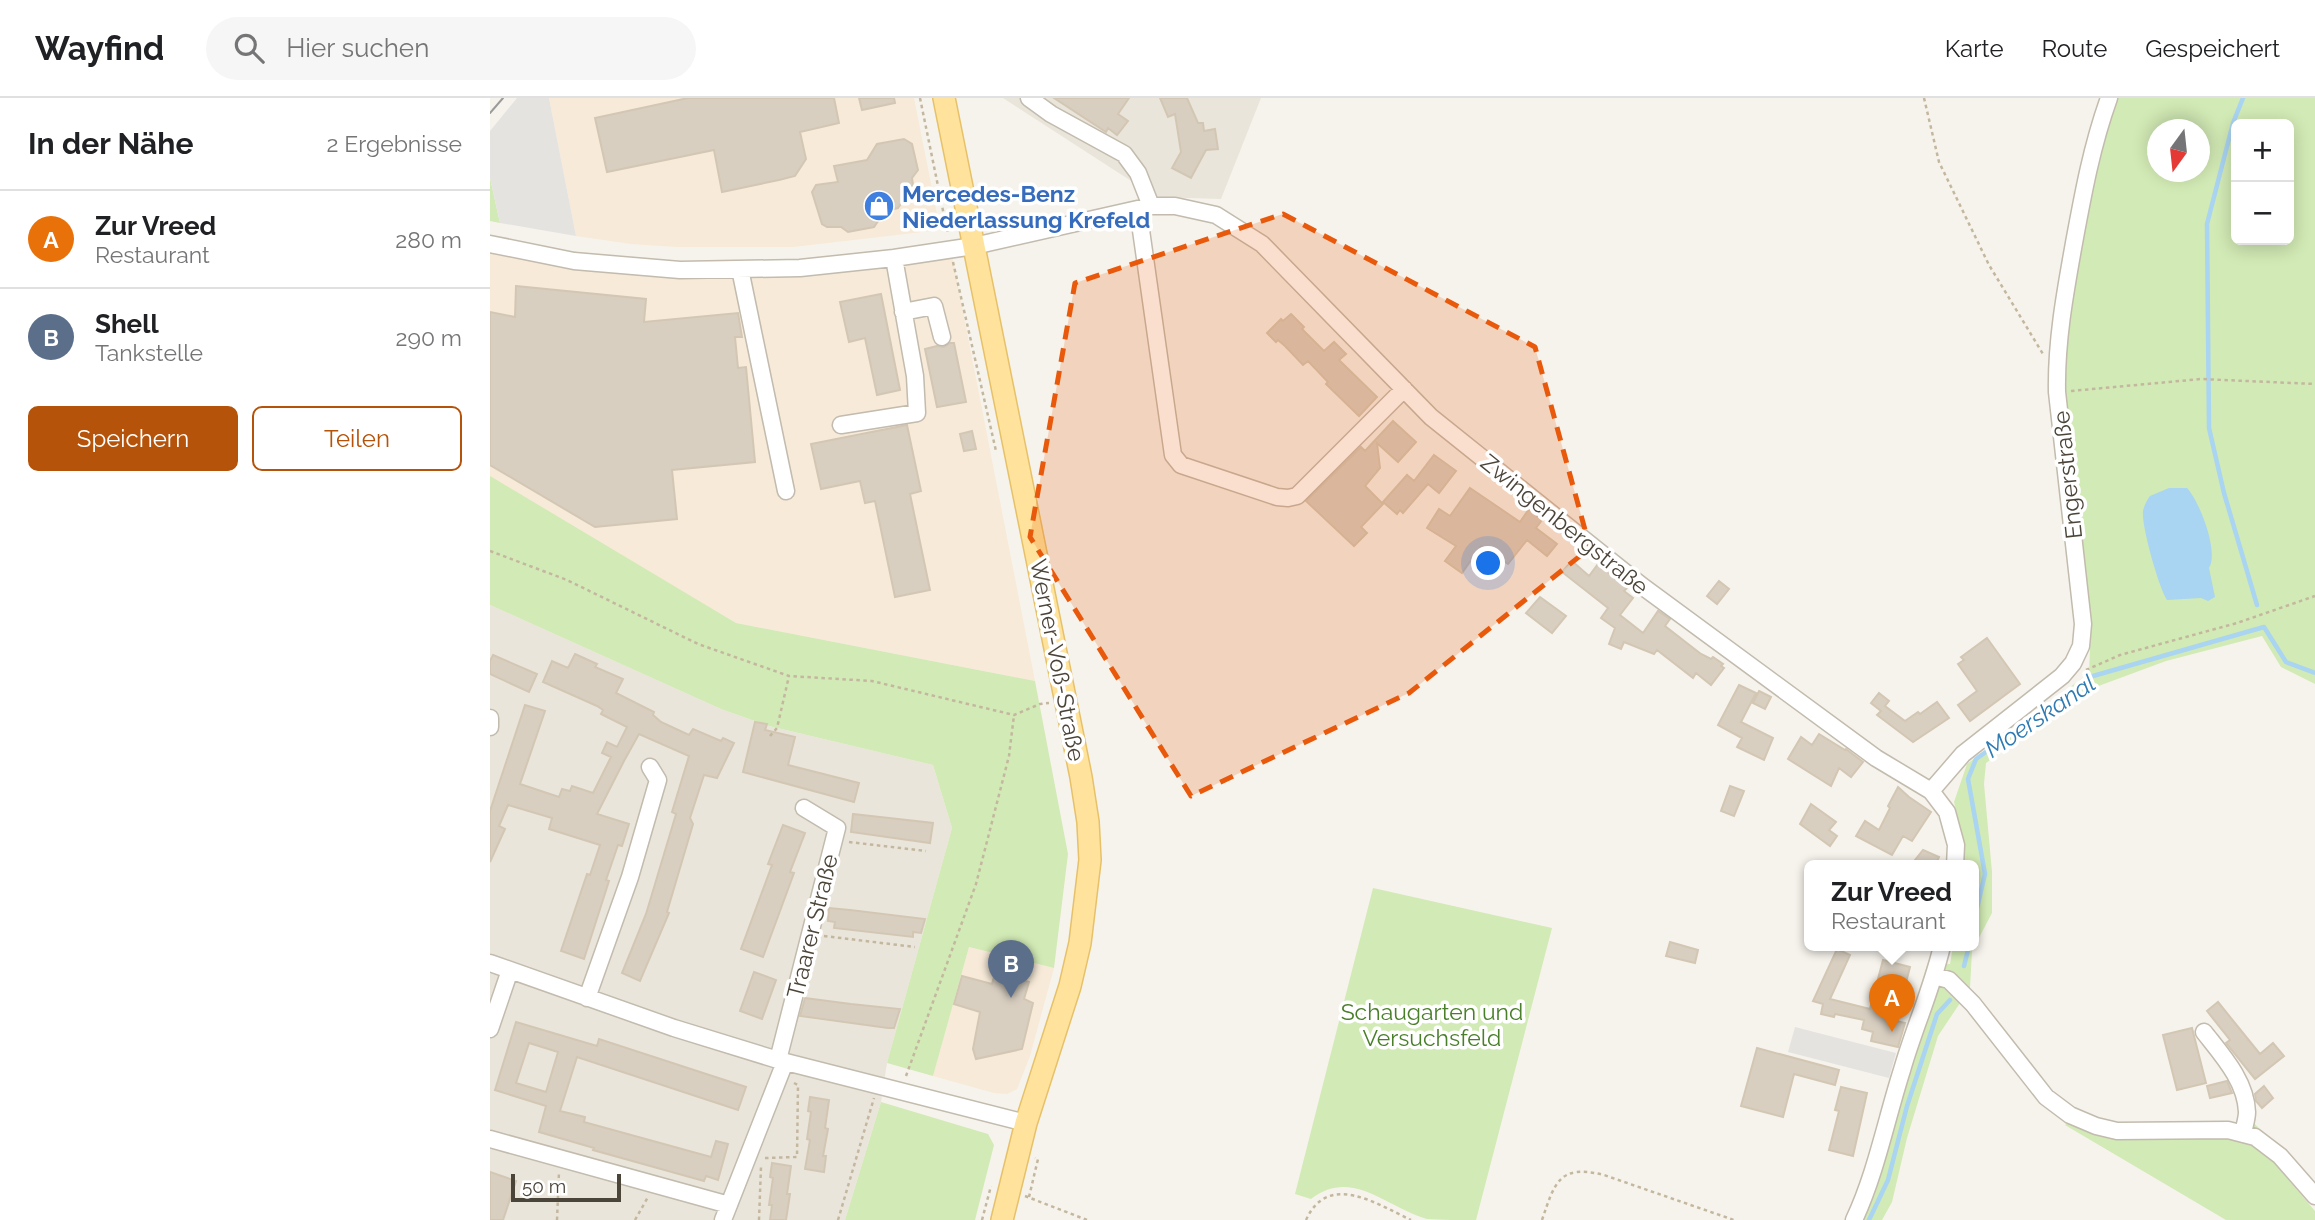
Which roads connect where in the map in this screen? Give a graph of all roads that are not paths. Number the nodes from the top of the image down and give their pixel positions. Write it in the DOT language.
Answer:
graph roads {
  1 [pos="944,98"];
  2 [pos="2109,98"];
  3 [pos="1037,100"];
  4 [pos="1144,207"];
  5 [pos="490,244"];
  6 [pos="974,246"];
  7 [pos="894,258"];
  8 [pos="740,269"];
  9 [pos="903,312"];
  10 [pos="942,337"];
  11 [pos="1404,389"];
  12 [pos="841,425"];
  13 [pos="786,491"];
  14 [pos="490,718"];
  15 [pos="490,727"];
  16 [pos="650,767"];
  17 [pos="1931,791"];
  18 [pos="804,808"];
  19 [pos="1955,860"];
  20 [pos="1941,951"];
  21 [pos="490,962"];
  22 [pos="510,970"];
  23 [pos="1935,976"];
  24 [pos="587,998"];
  25 [pos="490,1029"];
  26 [pos="2204,1032"];
  27 [pos="781,1066"];
  28 [pos="1026,1123"];
  29 [pos="2243,1134"];
  30 [pos="490,1139"];
  31 [pos="2315,1196"];
  32 [pos="726,1213"];
  33 [pos="1002,1220"];
  34 [pos="1854,1220"];
  1 -- 6 [label="main road, Werner-Voß-Straße"];
  2 -- 17 [label="street, Engerstraße"];
  3 -- 4 [label="street"];
  4 -- 6 [label="street, Zwingenbergstraße"];
  4 -- 11 [label="street, Zwingenbergstraße"];
  4 -- 11 [label="street"];
  5 -- 8 [label="street, Zwingenbergstraße"];
  6 -- 7 [label="street, Zwingenbergstraße"];
  6 -- 28 [label="main road, Werner-Voß-Straße"];
  7 -- 8 [label="street, Zwingenbergstraße"];
  7 -- 9 [label="street"];
  8 -- 13 [label="street"];
  9 -- 10 [label="street"];
  9 -- 12 [label="street"];
  11 -- 17 [label="street, Zwingenbergstraße"];
  14 -- 15 [label="street"];
  16 -- 24 [label="street"];
  17 -- 19 [label="street, Zwingenbergstraße"];
  18 -- 27 [label="street, Traarer Straße"];
  20 -- 23 [label="street"];
  21 -- 22 [label="street"];
  22 -- 24 [label="street"];
  22 -- 25 [label="street"];
  23 -- 29 [label="street"];
  23 -- 34 [label="street"];
  24 -- 27 [label="street"];
  26 -- 29 [label="street"];
  27 -- 28 [label="street"];
  27 -- 32 [label="street, Traarer Straße"];
  28 -- 33 [label="main road, Werner-Voß-Straße"];
  29 -- 31 [label="street"];
  30 -- 32 [label="street"];
}
